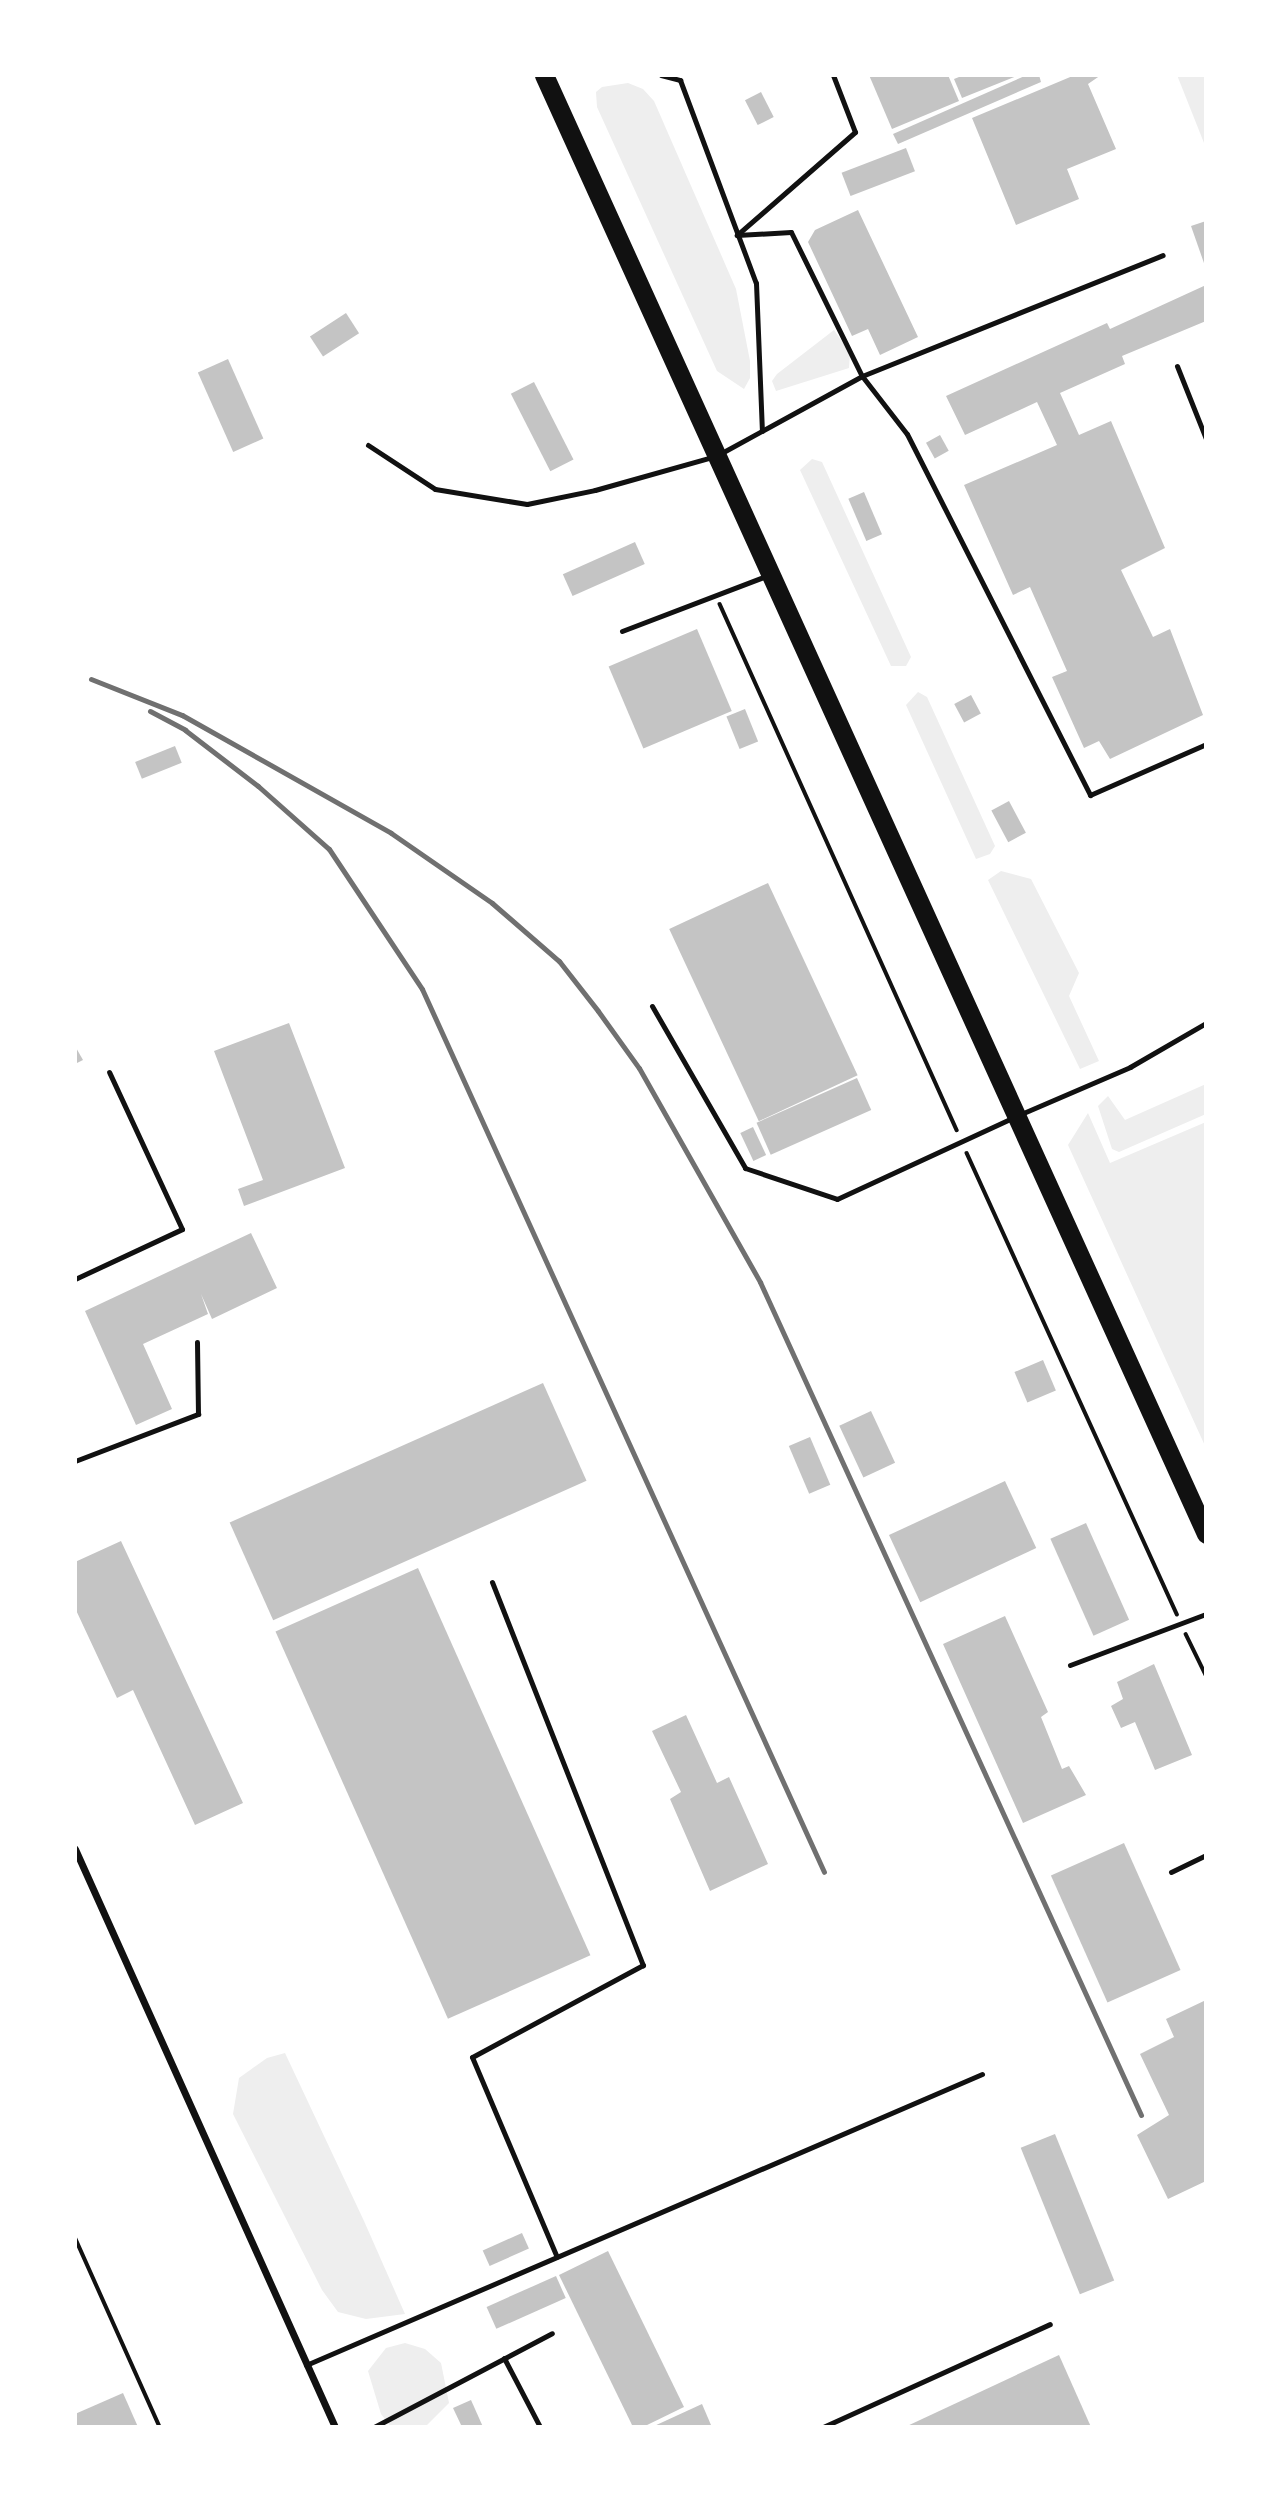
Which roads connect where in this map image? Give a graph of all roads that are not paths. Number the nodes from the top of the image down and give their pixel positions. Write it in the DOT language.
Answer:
graph roads {
  1 [pos="544,75"];
  2 [pos="661,75"];
  3 [pos="833,75"];
  4 [pos="737,235"];
  5 [pos="1163,255"];
  6 [pos="1177,366"];
  7 [pos="862,376"];
  8 [pos="762,431"];
  9 [pos="1206,439"];
  10 [pos="368,445"];
  11 [pos="716,456"];
  12 [pos="769,575"];
  13 [pos="622,631"];
  14 [pos="1206,744"];
  15 [pos="652,1006"];
  16 [pos="1206,1023"];
  17 [pos="108,1072"];
  18 [pos="1016,1116"];
  19 [pos="75,1279"];
  20 [pos="197,1342"];
  21 [pos="75,1461"];
  22 [pos="1206,1534"];
  23 [pos="492,1582"];
  24 [pos="1206,1614"];
  25 [pos="1069,1665"];
  26 [pos="75,1849"];
  27 [pos="1206,1855"];
  28 [pos="1171,1872"];
  29 [pos="982,2074"];
  30 [pos="557,2257"];
  31 [pos="1050,2324"];
  32 [pos="552,2333"];
  33 [pos="504,2358"];
  34 [pos="306,2365"];
  35 [pos="335,2427"];
  36 [pos="374,2427"];
  37 [pos="540,2427"];
  38 [pos="823,2427"];
  1 -- 11 [label="highway"];
  2 -- 4 [label="lane"];
  3 -- 4 [label="lane"];
  4 -- 7 [label="lane"];
  4 -- 8 [label="lane"];
  5 -- 7 [label="lane"];
  6 -- 9 [label="lane"];
  7 -- 8 [label="lane"];
  7 -- 14 [label="lane"];
  8 -- 11 [label="lane"];
  10 -- 11 [label="lane"];
  11 -- 12 [label="highway"];
  12 -- 13 [label="lane"];
  12 -- 18 [label="highway"];
  15 -- 18 [label="lane"];
  16 -- 18 [label="lane"];
  17 -- 19 [label="lane"];
  18 -- 22 [label="highway"];
  20 -- 21 [label="lane"];
  23 -- 30 [label="lane"];
  24 -- 25 [label="lane"];
  26 -- 34 [label="street"];
  27 -- 28 [label="lane"];
  29 -- 30 [label="lane"];
  30 -- 34 [label="lane"];
  31 -- 38 [label="lane"];
  32 -- 33 [label="lane"];
  33 -- 36 [label="lane"];
  33 -- 37 [label="lane"];
  34 -- 35 [label="street"];
}
